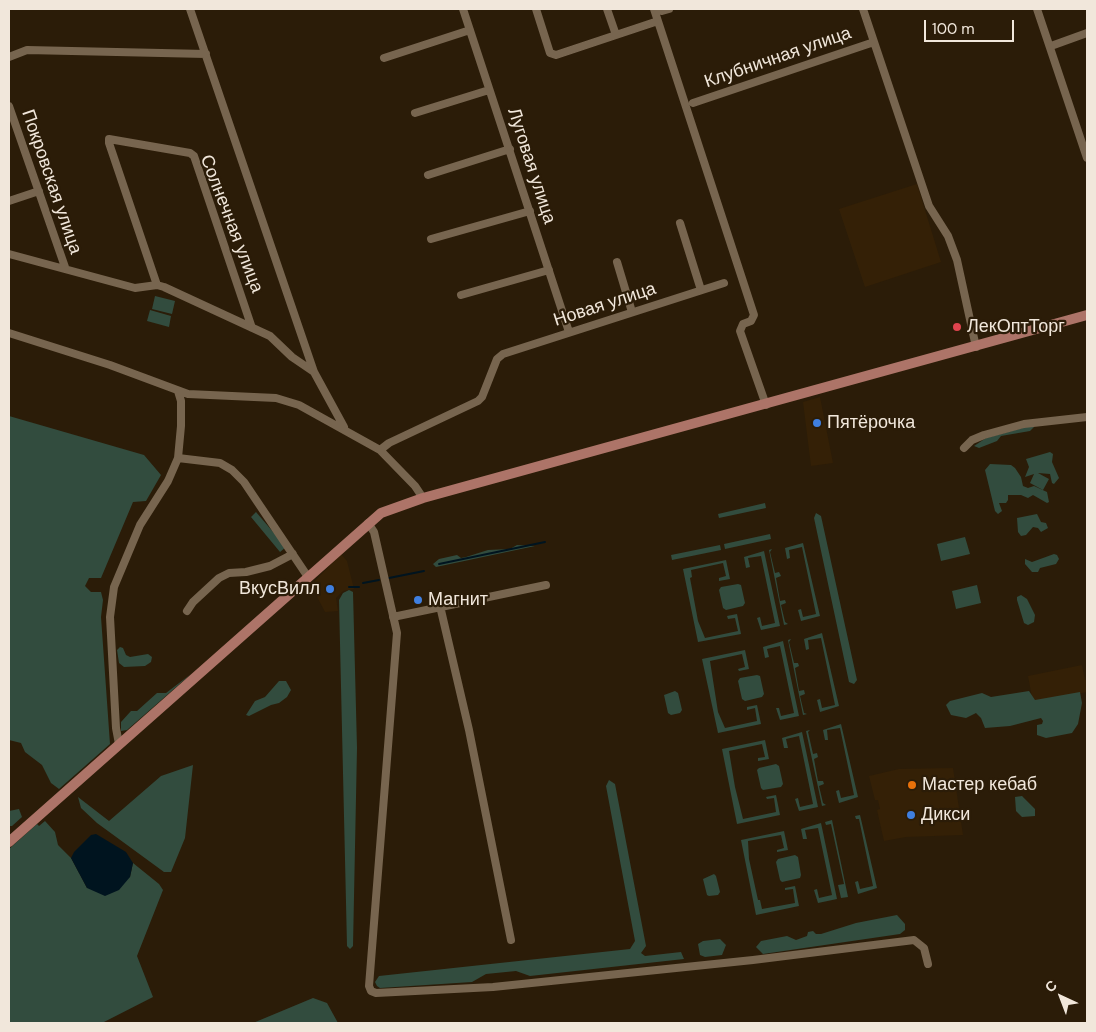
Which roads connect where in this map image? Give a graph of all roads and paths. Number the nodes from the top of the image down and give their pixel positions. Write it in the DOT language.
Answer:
graph roads {
  1 [pos="190,9"];
  2 [pos="463,9"];
  3 [pos="536,9"];
  4 [pos="607,9"];
  5 [pos="863,9"];
  6 [pos="1037,9"];
  7 [pos="662,10"];
  8 [pos="658,21"];
  9 [pos="470,30"];
  10 [pos="1087,33"];
  11 [pos="616,35"];
  12 [pos="874,42"];
  13 [pos="1051,46"];
  14 [pos="206,54"];
  15 [pos="9,57"];
  16 [pos="384,58"];
  17 [pos="490,90"];
  18 [pos="693,103"];
  19 [pos="9,107"];
  20 [pos="415,113"];
  21 [pos="510,149"];
  22 [pos="1087,158"];
  23 [pos="428,175"];
  24 [pos="39,191"];
  25 [pos="9,201"];
  26 [pos="530,211"];
  27 [pos="680,223"];
  28 [pos="431,239"];
  29 [pos="9,254"];
  30 [pos="617,262"];
  31 [pos="65,267"];
  32 [pos="550,270"];
  33 [pos="724,283"];
  34 [pos="157,285"];
  35 [pos="701,290"];
  36 [pos="461,295"];
  37 [pos="632,312"];
  38 [pos="1087,315"];
  39 [pos="252,328"];
  40 [pos="9,332"];
  41 [pos="569,332"];
  42 [pos="976,347"];
  43 [pos="314,372"];
  44 [pos="178,391"];
  45 [pos="766,406"];
  46 [pos="1087,417"];
  47 [pos="346,429"];
  48 [pos="964,448"];
  49 [pos="380,450"];
  50 [pos="178,458"];
  51 [pos="423,498"];
  52 [pos="368,523"];
  53 [pos="293,554"];
  54 [pos="308,577"];
  55 [pos="546,585"];
  56 [pos="440,606"];
  57 [pos="188,611"];
  58 [pos="393,616"];
  59 [pos="119,744"];
  60 [pos="10,839"];
  61 [pos="511,940"];
  62 [pos="928,964"];
  1 -- 14 [label="street"];
  2 -- 9 [label="street, Луговая улица"];
  3 -- 11 [label="street"];
  4 -- 11 [label="street"];
  5 -- 12 [label="street"];
  6 -- 13 [label="street"];
  7 -- 8 [label="street"];
  8 -- 11 [label="street"];
  8 -- 45 [label="street"];
  9 -- 16 [label="street"];
  9 -- 17 [label="street, Луговая улица"];
  10 -- 13 [label="street"];
  12 -- 18 [label="street, Клубничная улица"];
  12 -- 42 [label="street"];
  13 -- 22 [label="street"];
  14 -- 15 [label="street"];
  14 -- 43 [label="street"];
  17 -- 20 [label="street"];
  17 -- 21 [label="street, Луговая улица"];
  19 -- 24 [label="street, Покровская улица"];
  21 -- 23 [label="street"];
  21 -- 26 [label="street, Луговая улица"];
  24 -- 25 [label="street"];
  24 -- 31 [label="street, Покровская улица"];
  26 -- 28 [label="street"];
  26 -- 32 [label="street, Луговая улица"];
  27 -- 35 [label="street"];
  29 -- 31 [label="street"];
  30 -- 37 [label="street"];
  31 -- 34 [label="street"];
  32 -- 36 [label="street"];
  32 -- 41 [label="street, Луговая улица"];
  33 -- 35 [label="street, Новая улица"];
  34 -- 39 [label="street"];
  34 -- 39 [label="street, Солнечная улица"];
  35 -- 37 [label="street, Новая улица"];
  37 -- 41 [label="street, Новая улица"];
  38 -- 42 [label="main road"];
  39 -- 43 [label="street"];
  40 -- 44 [label="street"];
  41 -- 49 [label="street, Новая улица"];
  42 -- 45 [label="main road"];
  43 -- 47 [label="street"];
  44 -- 47 [label="street"];
  44 -- 50 [label="street"];
  45 -- 51 [label="main road"];
  46 -- 48 [label="street"];
  47 -- 49 [label="street"];
  49 -- 51 [label="street"];
  50 -- 53 [label="street"];
  50 -- 59 [label="street"];
  51 -- 52 [label="main road"];
  52 -- 54 [label="main road"];
  52 -- 58 [label="street"];
  53 -- 54 [label="street"];
  53 -- 57 [label="street"];
  54 -- 59 [label="main road"];
  55 -- 56 [label="street"];
  56 -- 58 [label="street"];
  56 -- 61 [label="street"];
  58 -- 62 [label="street"];
  59 -- 60 [label="main road"];
}
